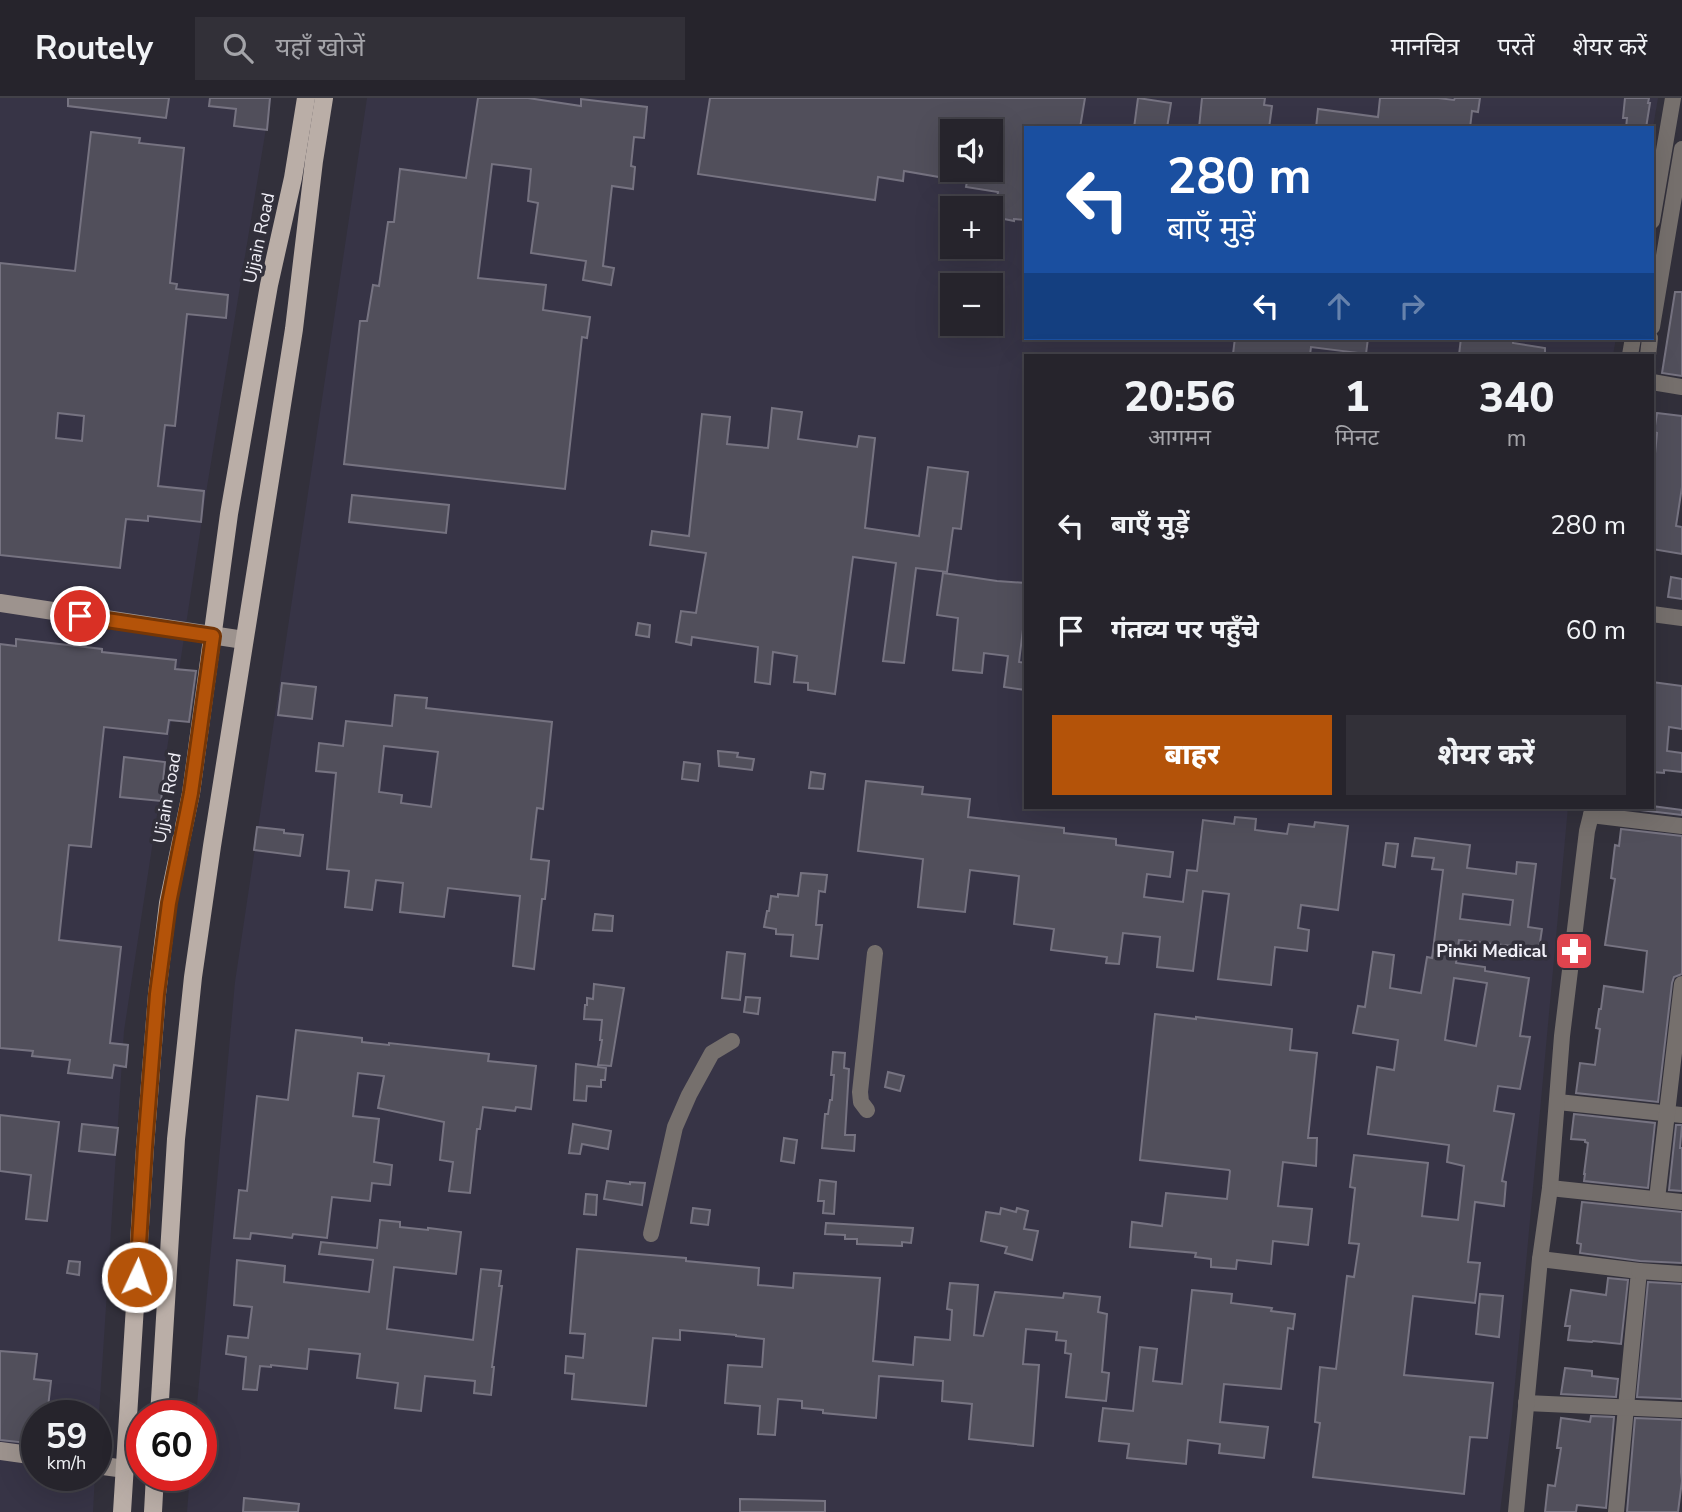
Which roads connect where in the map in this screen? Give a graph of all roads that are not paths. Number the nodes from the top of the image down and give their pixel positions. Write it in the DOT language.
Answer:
graph roads {
  1 [pos="306,98"];
  2 [pos="324,98"];
  3 [pos="1673,98"];
  4 [pos="1682,149"];
  5 [pos="1665,213"];
  6 [pos="1654,309"];
  7 [pos="1654,382"];
  8 [pos="1682,387"];
  9 [pos="0,603"];
  10 [pos="1654,614"];
  11 [pos="1682,618"];
  12 [pos="213,636"];
  13 [pos="244,640"];
  14 [pos="1590,809"];
  15 [pos="1682,826"];
  16 [pos="876,954"];
  17 [pos="1682,984"];
  18 [pos="732,1041"];
  19 [pos="1558,1102"];
  20 [pos="867,1110"];
  21 [pos="1674,1114"];
  22 [pos="1550,1188"];
  23 [pos="1657,1199"];
  24 [pos="1682,1202"];
  25 [pos="651,1234"];
  26 [pos="1540,1259"];
  27 [pos="1639,1271"];
  28 [pos="1682,1275"];
  29 [pos="160,1400"];
  30 [pos="1526,1403"];
  31 [pos="1626,1406"];
  32 [pos="1682,1410"];
  33 [pos="0,1451"];
  34 [pos="21,1454"];
  35 [pos="112,1467"];
  36 [pos="125,1469"];
  37 [pos="154,1491"];
  38 [pos="122,1512"];
  39 [pos="153,1512"];
  40 [pos="1517,1512"];
  41 [pos="1616,1512"];
  1 -- 12 [label="main road, Ujjain Road"];
  2 -- 13 [label="main road"];
  3 -- 5 [label="street"];
  4 -- 5 [label="street"];
  5 -- 6 [label="street"];
  7 -- 8 [label="street"];
  9 -- 12 [label="street"];
  10 -- 11 [label="street"];
  12 -- 13 [label="street"];
  12 -- 36 [label="main road, Ujjain Road"];
  13 -- 29 [label="main road"];
  14 -- 15 [label="street"];
  14 -- 19 [label="street"];
  16 -- 20 [label="street"];
  17 -- 21 [label="street"];
  18 -- 25 [label="street"];
  19 -- 21 [label="street"];
  19 -- 22 [label="street"];
  21 -- 23 [label="street"];
  22 -- 23 [label="street"];
  22 -- 26 [label="street"];
  23 -- 24 [label="street"];
  26 -- 27 [label="street"];
  26 -- 30 [label="street"];
  27 -- 28 [label="street"];
  27 -- 31 [label="street"];
  30 -- 31 [label="street"];
  30 -- 40 [label="street"];
  31 -- 32 [label="street"];
  31 -- 41 [label="street"];
  33 -- 34 [label="street"];
  35 -- 36 [label="street"];
  36 -- 38 [label="main road, Ujjain Road"];
  37 -- 39 [label="main road"];
}
